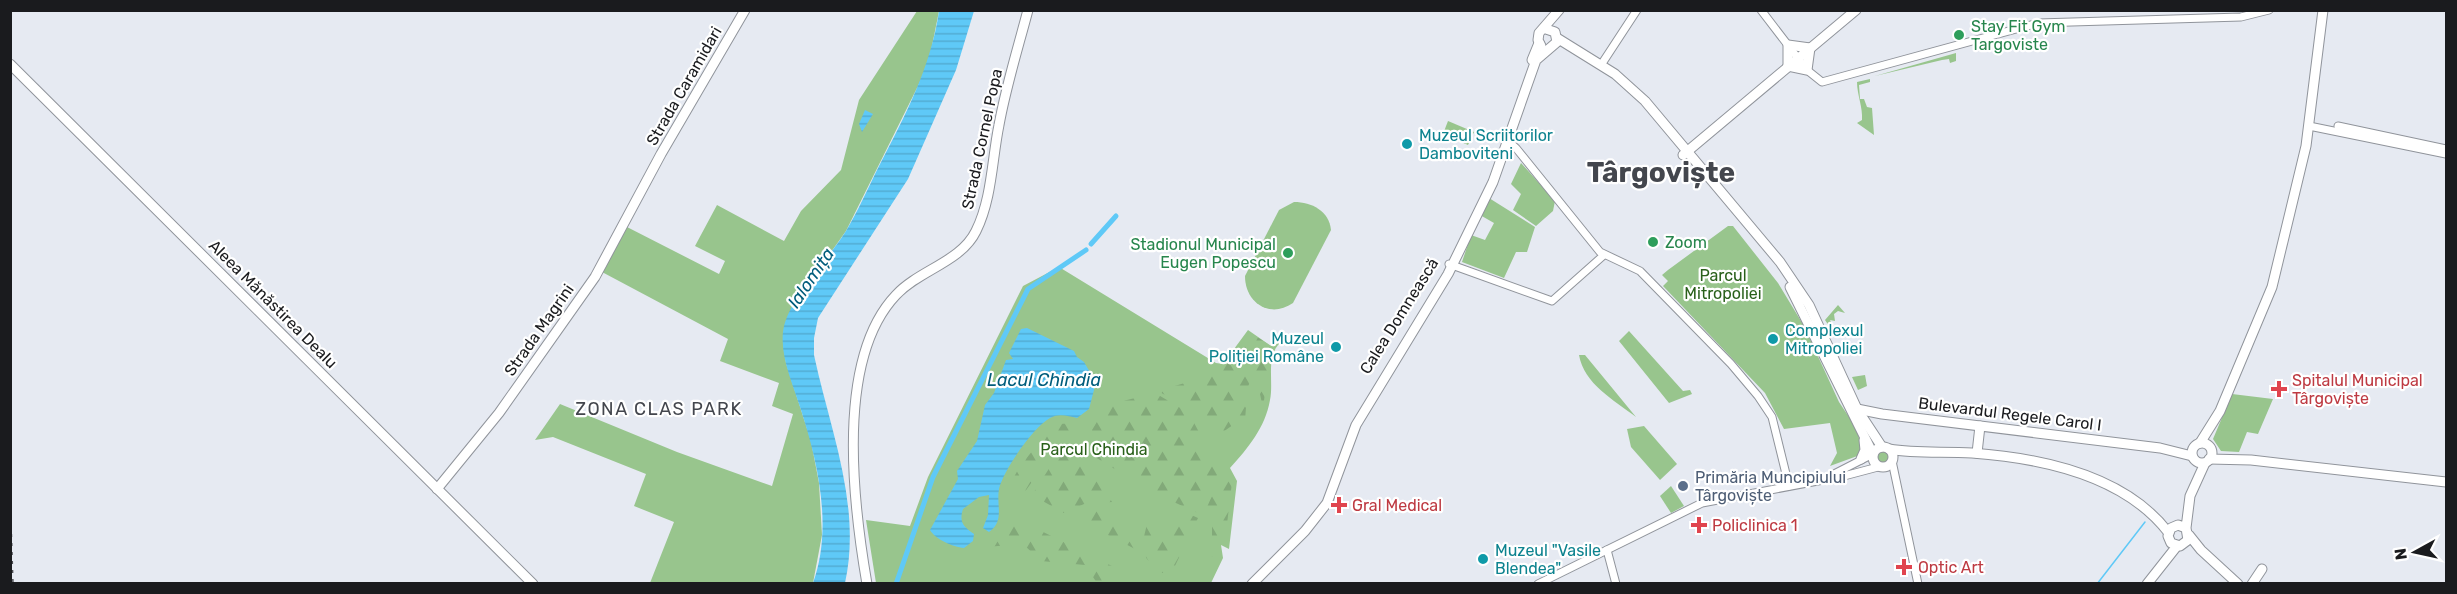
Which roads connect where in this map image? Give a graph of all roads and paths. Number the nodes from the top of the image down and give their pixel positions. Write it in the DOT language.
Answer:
graph roads {
  1 [pos="745,10"];
  2 [pos="1028,10"];
  3 [pos="1559,10"];
  4 [pos="1565,10"];
  5 [pos="1637,10"];
  6 [pos="1761,10"];
  7 [pos="1856,10"];
  8 [pos="2269,10"];
  9 [pos="2321,12"];
  10 [pos="1552,39"];
  11 [pos="1539,43"];
  12 [pos="1788,45"];
  13 [pos="1810,48"];
  14 [pos="1798,58"];
  15 [pos="10,64"];
  16 [pos="1601,65"];
  17 [pos="1788,66"];
  18 [pos="1807,69"];
  19 [pos="2313,122"];
  20 [pos="1508,140"];
  21 [pos="2446,149"];
  22 [pos="1684,153"];
  23 [pos="2446,154"];
  24 [pos="648,177"];
  25 [pos="1457,255"];
  26 [pos="1604,255"];
  27 [pos="1450,265"];
  28 [pos="1465,270"];
  29 [pos="1857,409"];
  30 [pos="1877,414"];
  31 [pos="1980,426"];
  32 [pos="1867,433"];
  33 [pos="1885,448"];
  34 [pos="1909,452"];
  35 [pos="1977,453"];
  36 [pos="2202,453"];
  37 [pos="1873,454"];
  38 [pos="1862,459"];
  39 [pos="1888,463"];
  40 [pos="1825,479"];
  41 [pos="2446,483"];
  42 [pos="1789,486"];
  43 [pos="437,489"];
  44 [pos="2191,493"];
  45 [pos="2187,532"];
  46 [pos="2174,536"];
  47 [pos="1607,550"];
  48 [pos="515,566"];
  49 [pos="2262,569"];
  50 [pos="2150,580"];
  51 [pos="524,584"];
  52 [pos="533,584"];
  53 [pos="867,584"];
  54 [pos="1250,584"];
  55 [pos="1538,584"];
  56 [pos="1616,584"];
  57 [pos="1918,584"];
  58 [pos="2232,584"];
  59 [pos="2238,584"];
  60 [pos="2252,584"];
  1 -- 24 [label="main road, Strada Caramidari"];
  2 -- 53 [label="main road, Strada Cornel Popa"];
  3 -- 10 [label="main road, Calea Domnească"];
  4 -- 10 [label="main road, Calea Domnească"];
  5 -- 16 [label="street"];
  6 -- 12 [label="street"];
  7 -- 13 [label="main road"];
  8 -- 18 [label="street"];
  9 -- 19 [label="main road"];
  10 -- 11 [label="main road"];
  10 -- 11 [label="main road, Calea Domnească"];
  10 -- 16 [label="main road"];
  10 -- 20 [label="main road, Calea Domnească"];
  10 -- 22 [label="main road"];
  11 -- 20 [label="main road, Calea Domnească"];
  12 -- 13 [label="main road"];
  12 -- 14 [label="street"];
  12 -- 17 [label="main road"];
  13 -- 14 [label="main road"];
  13 -- 18 [label="main road"];
  14 -- 17 [label="main road"];
  14 -- 18 [label="street"];
  15 -- 43 [label="main road, Aleea Mănăstirea Dealu"];
  16 -- 22 [label="main road"];
  17 -- 18 [label="main road"];
  17 -- 22 [label="main road"];
  19 -- 21 [label="street"];
  19 -- 23 [label="street"];
  19 -- 36 [label="main road"];
  20 -- 25 [label="main road, Calea Domnească"];
  20 -- 26 [label="street"];
  20 -- 27 [label="main road, Calea Domnească"];
  22 -- 29 [label="main road"];
  22 -- 32 [label="main road"];
  24 -- 43 [label="main road, Strada Magrini"];
  25 -- 27 [label="main road, Calea Domnească"];
  25 -- 28 [label="street"];
  26 -- 28 [label="street"];
  26 -- 42 [label="street"];
  27 -- 28 [label="street"];
  27 -- 54 [label="main road, Calea Domnească"];
  27 -- 54 [label="main road, Calea Domnească"];
  29 -- 30 [label="main road, Bulevardul Regele Carol I"];
  29 -- 32 [label="main road"];
  30 -- 31 [label="main road, Bulevardul Regele Carol I"];
  30 -- 32 [label="main road"];
  31 -- 35 [label="main road"];
  31 -- 36 [label="main road, Bulevardul Regele Carol I"];
  32 -- 33 [label="main road"];
  32 -- 37 [label="main road"];
  32 -- 38 [label="main road"];
  33 -- 34 [label="main road"];
  33 -- 37 [label="main road"];
  33 -- 39 [label="main road"];
  34 -- 35 [label="main road"];
  34 -- 39 [label="main road"];
  35 -- 46 [label="main road"];
  36 -- 41 [label="main road, Bulevardul Regele Carol I"];
  36 -- 44 [label="main road"];
  37 -- 38 [label="street"];
  37 -- 39 [label="main road"];
  38 -- 40 [label="street"];
  39 -- 40 [label="street"];
  39 -- 57 [label="street"];
  40 -- 42 [label="street"];
  42 -- 47 [label="street"];
  43 -- 48 [label="main road, Aleea Mănăstirea Dealu"];
  44 -- 45 [label="main road"];
  44 -- 46 [label="main road"];
  45 -- 46 [label="main road"];
  45 -- 46 [label="main road"];
  45 -- 59 [label="main road"];
  46 -- 50 [label="main road"];
  46 -- 58 [label="main road"];
  47 -- 55 [label="street"];
  47 -- 56 [label="street"];
  48 -- 51 [label="main road, Aleea Mănăstirea Dealu"];
  48 -- 52 [label="main road, Aleea Mănăstirea Dealu"];
  49 -- 60 [label="main road"];
}
